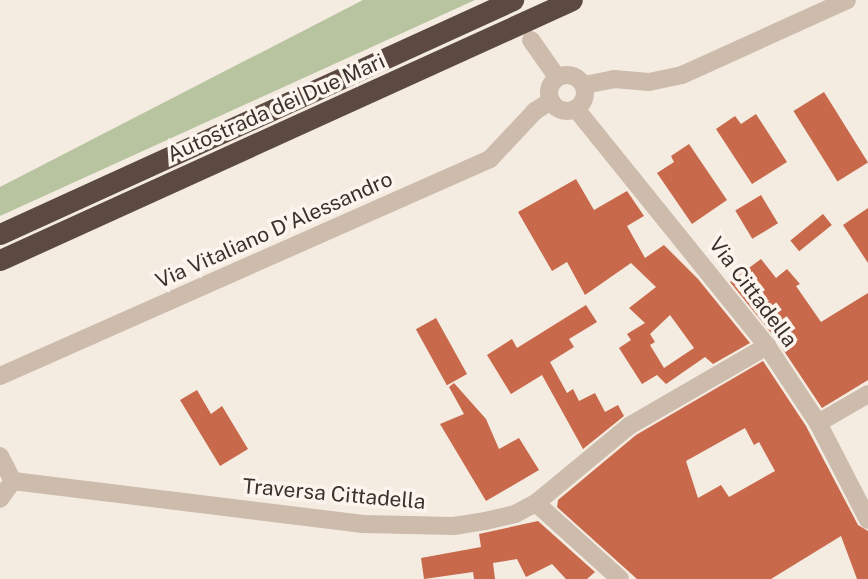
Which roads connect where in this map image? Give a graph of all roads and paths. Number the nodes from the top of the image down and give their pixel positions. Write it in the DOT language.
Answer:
graph roads {
  1 [pos="513,0"];
  2 [pos="572,0"];
  3 [pos="847,0"];
  4 [pos="531,40"];
  5 [pos="557,77"];
  6 [pos="584,85"];
  7 [pos="551,101"];
  8 [pos="576,109"];
  9 [pos="0,234"];
  10 [pos="0,260"];
  11 [pos="767,346"];
  12 [pos="0,376"];
  13 [pos="868,394"];
  14 [pos="818,424"];
  15 [pos="0,456"];
  16 [pos="13,481"];
  17 [pos="0,499"];
  18 [pos="536,503"];
  19 [pos="868,520"];
  20 [pos="621,579"];
  1 -- 9 [label="highway, Autostrada dei Due Mari"];
  2 -- 10 [label="highway, Autostrada dei Due Mari"];
  3 -- 6 [label="street"];
  4 -- 5 [label="street"];
  5 -- 6 [label="street"];
  5 -- 7 [label="street"];
  6 -- 8 [label="street"];
  7 -- 8 [label="street"];
  7 -- 12 [label="street, Via Vitaliano D'Alessandro"];
  8 -- 11 [label="street, Via Cittadella"];
  11 -- 14 [label="street, Via Cittadella"];
  11 -- 18 [label="street, Traversa Cittadella"];
  13 -- 14 [label="street"];
  14 -- 19 [label="street, Via Cittadella"];
  15 -- 16 [label="street"];
  16 -- 17 [label="street"];
  16 -- 18 [label="street, Traversa Cittadella"];
  18 -- 20 [label="street"];
}
